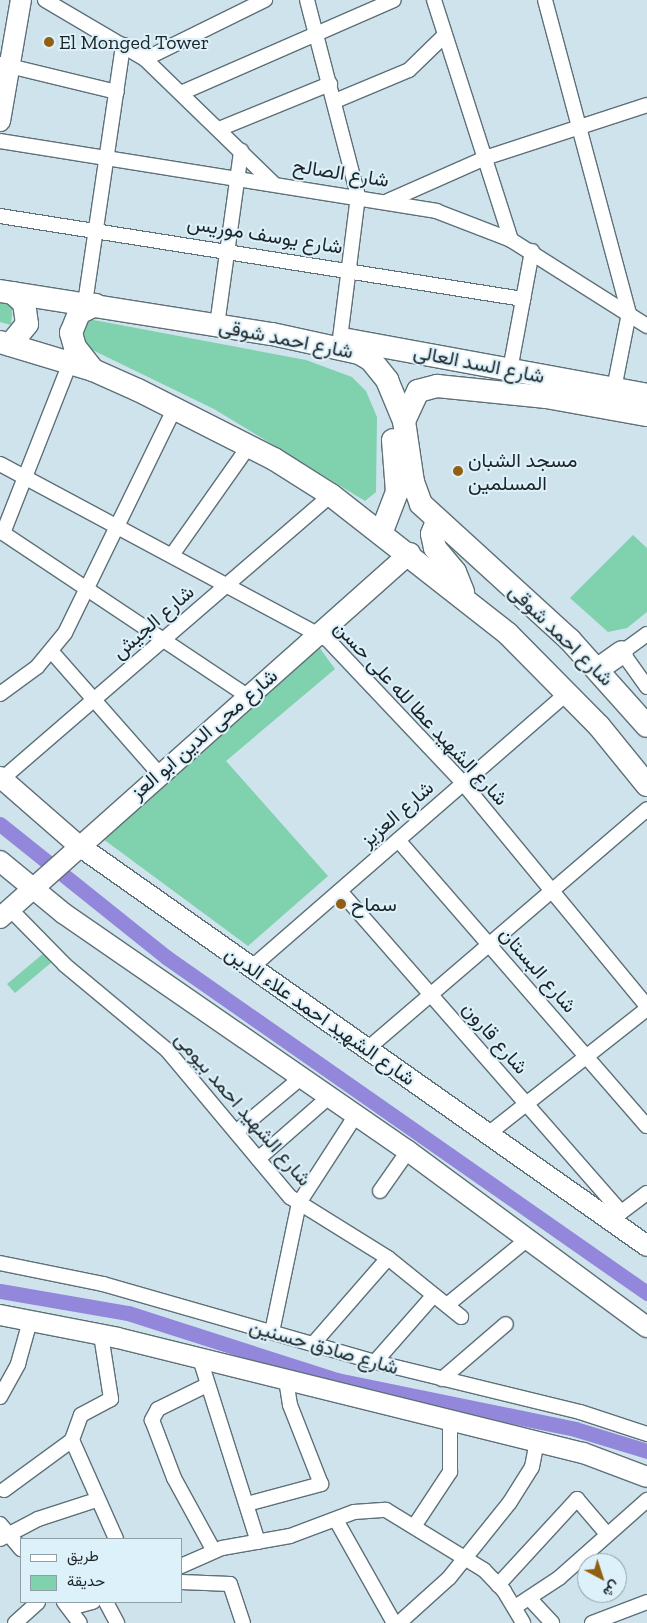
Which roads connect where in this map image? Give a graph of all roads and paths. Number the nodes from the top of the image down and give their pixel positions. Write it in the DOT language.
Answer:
graph roads {
  1 [pos="21,0"];
  2 [pos="45,0"];
  3 [pos="266,0"];
  4 [pos="307,0"];
  5 [pos="434,0"];
  6 [pos="545,0"];
  7 [pos="385,2"];
  8 [pos="238,6"];
  9 [pos="317,33"];
  10 [pos="445,35"];
  11 [pos="124,45"];
  12 [pos="145,59"];
  13 [pos="5,65"];
  14 [pos="330,84"];
  15 [pos="117,92"];
  16 [pos="181,93"];
  17 [pos="335,101"];
  18 [pos="647,105"];
  19 [pos="0,121"];
  20 [pos="578,128"];
  21 [pos="219,130"];
  22 [pos="0,141"];
  23 [pos="241,151"];
  24 [pos="107,158"];
  25 [pos="485,158"];
  26 [pos="237,177"];
  27 [pos="273,183"];
  28 [pos="358,196"];
  29 [pos="388,201"];
  30 [pos="0,216"];
  31 [pos="98,230"];
  32 [pos="512,240"];
  33 [pos="227,250"];
  34 [pos="532,251"];
  35 [pos="350,268"];
  36 [pos="7,292"];
  37 [pos="523,299"];
  38 [pos="90,304"];
  39 [pos="629,312"];
  40 [pos="217,325"];
  41 [pos="647,326"];
  42 [pos="340,338"];
  43 [pos="311,342"];
  44 [pos="5,344"];
  45 [pos="70,363"];
  46 [pos="93,370"];
  47 [pos="510,370"];
  48 [pos="549,387"];
  49 [pos="614,389"];
  50 [pos="647,395"];
  51 [pos="175,408"];
  52 [pos="647,415"];
  53 [pos="404,421"];
  54 [pos="249,446"];
  55 [pos="0,464"];
  56 [pos="24,477"];
  57 [pos="331,495"];
  58 [pos="437,521"];
  59 [pos="117,526"];
  60 [pos="382,531"];
  61 [pos="2,532"];
  62 [pos="410,553"];
  63 [pos="172,555"];
  64 [pos="228,584"];
  65 [pos="88,588"];
  66 [pos="464,596"];
  67 [pos="320,633"];
  68 [pos="647,634"];
  69 [pos="163,640"];
  70 [pos="52,652"];
  71 [pos="622,652"];
  72 [pos="598,669"];
  73 [pos="647,687"];
  74 [pos="568,692"];
  75 [pos="0,694"];
  76 [pos="247,696"];
  77 [pos="94,700"];
  78 [pos="647,726"];
  79 [pos="159,774"];
  80 [pos="1,778"];
  81 [pos="463,784"];
  82 [pos="647,785"];
  83 [pos="647,809"];
  84 [pos="398,840"];
  85 [pos="71,852"];
  86 [pos="0,860"];
  87 [pos="38,884"];
  88 [pos="340,890"];
  89 [pos="552,890"];
  90 [pos="5,913"];
  91 [pos="489,944"];
  92 [pos="252,967"];
  93 [pos="430,994"];
  94 [pos="647,1007"];
  95 [pos="366,1050"];
  96 [pos="586,1056"];
  97 [pos="302,1077"];
  98 [pos="330,1096"];
  99 [pos="526,1103"];
  100 [pos="356,1115"];
  101 [pos="647,1126"];
  102 [pos="236,1132"];
  103 [pos="488,1134"];
  104 [pos="408,1152"];
  105 [pos="258,1159"];
  106 [pos="380,1191"];
  107 [pos="647,1193"];
  108 [pos="299,1203"];
  109 [pos="616,1216"];
  110 [pos="529,1238"];
  111 [pos="647,1246"];
  112 [pos="388,1258"];
  113 [pos="0,1264"];
  114 [pos="434,1295"];
  115 [pos="447,1305"];
  116 [pos="0,1315"];
  117 [pos="461,1317"];
  118 [pos="30,1321"];
  119 [pos="506,1324"];
  120 [pos="647,1327"];
  121 [pos="272,1332"];
  122 [pos="101,1335"];
  123 [pos="313,1344"];
  124 [pos="200,1359"];
  125 [pos="375,1362"];
  126 [pos="442,1379"];
  127 [pos="286,1380"];
  128 [pos="207,1386"];
  129 [pos="0,1397"];
  130 [pos="450,1421"];
  131 [pos="647,1434"];
  132 [pos="72,1440"];
  133 [pos="537,1442"];
  134 [pos="647,1477"];
  135 [pos="1,1491"];
  136 [pos="96,1500"];
  137 [pos="647,1500"];
  138 [pos="247,1504"];
  139 [pos="336,1520"];
  140 [pos="415,1525"];
  141 [pos="3,1532"];
  142 [pos="606,1533"];
  143 [pos="115,1538"];
  144 [pos="258,1542"];
  145 [pos="20,1548"];
  146 [pos="214,1551"];
  147 [pos="466,1559"];
  148 [pos="182,1566"];
  149 [pos="182,1582"];
  150 [pos="498,1584"];
  151 [pos="529,1598"];
  152 [pos="647,1602"];
  153 [pos="37,1603"];
  154 [pos="84,1603"];
  155 [pos="107,1603"];
  156 [pos="67,1605"];
  157 [pos="515,1607"];
  158 [pos="15,1623"];
  159 [pos="80,1623"];
  160 [pos="117,1623"];
  161 [pos="243,1623"];
  162 [pos="394,1623"];
  163 [pos="399,1623"];
  164 [pos="523,1623"];
  165 [pos="552,1623"];
  166 [pos="592,1623"];
  1 -- 13 [label="street"];
  2 -- 11 [label="street"];
  3 -- 8 [label="street"];
  4 -- 9 [label="street"];
  5 -- 10 [label="street"];
  6 -- 20 [label="street"];
  7 -- 9 [label="street"];
  8 -- 12 [label="street"];
  9 -- 14 [label="street"];
  9 -- 16 [label="street"];
  10 -- 17 [label="street"];
  10 -- 25 [label="street"];
  11 -- 12 [label="street"];
  11 -- 15 [label="street"];
  12 -- 16 [label="street"];
  13 -- 15 [label="street"];
  13 -- 19 [label="street"];
  14 -- 17 [label="street"];
  14 -- 21 [label="street"];
  15 -- 24 [label="street"];
  16 -- 21 [label="street"];
  17 -- 28 [label="street"];
  18 -- 20 [label="street"];
  20 -- 25 [label="street"];
  20 -- 39 [label="street"];
  21 -- 23 [label="street"];
  22 -- 24 [label="street, شارع الصالح"];
  23 -- 26 [label="street"];
  23 -- 27 [label="street"];
  24 -- 26 [label="street, شارع الصالح"];
  24 -- 31 [label="street"];
  25 -- 29 [label="street"];
  25 -- 32 [label="street"];
  26 -- 27 [label="street, شارع الصالح"];
  26 -- 33 [label="street"];
  27 -- 28 [label="street, شارع الصالح"];
  28 -- 29 [label="street, شارع الصالح"];
  28 -- 35 [label="street"];
  29 -- 32 [label="street, شارع الصالح"];
  30 -- 31 [label="street, شارع يوسف موريس"];
  31 -- 33 [label="street, شارع يوسف موريس"];
  31 -- 38 [label="street"];
  32 -- 34 [label="street, شارع الصالح"];
  33 -- 35 [label="street, شارع يوسف موريس"];
  33 -- 40 [label="street"];
  34 -- 37 [label="street"];
  34 -- 39 [label="street, شارع الصالح"];
  35 -- 37 [label="street, شارع يوسف موريس"];
  35 -- 42 [label="street"];
  36 -- 38 [label="main road, شارع احمد شوقى"];
  36 -- 44 [label="main road"];
  37 -- 47 [label="street"];
  38 -- 40 [label="main road, شارع احمد شوقى"];
  38 -- 46 [label="main road"];
  39 -- 41 [label="street, شارع الصالح"];
  39 -- 49 [label="street"];
  40 -- 43 [label="main road, شارع احمد شوقى"];
  42 -- 43 [label="main road, شارع السد العالى"];
  42 -- 47 [label="main road, شارع السد العالى"];
  43 -- 53 [label="main road, شارع احمد شوقى"];
  43 -- 60 [label="main road"];
  44 -- 45 [label="main road, شارع احمد شوقى"];
  45 -- 46 [label="main road, شارع احمد شوقى"];
  45 -- 56 [label="street"];
  46 -- 51 [label="main road, شارع احمد شوقى"];
  47 -- 48 [label="main road, شارع السد العالى"];
  48 -- 49 [label="main road, شارع السد العالى"];
  48 -- 52 [label="main road, شارع السد العالى"];
  48 -- 53 [label="main road, شارع السد العالى"];
  49 -- 50 [label="main road, شارع السد العالى"];
  51 -- 54 [label="main road, شارع احمد شوقى"];
  51 -- 59 [label="street"];
  53 -- 58 [label="main road, شارع احمد شوقى"];
  54 -- 57 [label="main road, شارع احمد شوقى"];
  54 -- 63 [label="street"];
  55 -- 56 [label="street, شارع الشهيد عطا لله على حسن"];
  56 -- 59 [label="street, شارع الشهيد عطا لله على حسن"];
  56 -- 61 [label="street"];
  57 -- 60 [label="main road, شارع احمد شوقى"];
  57 -- 64 [label="street, شارع الجيش"];
  58 -- 66 [label="main road"];
  58 -- 72 [label="main road, شارع احمد شوقى"];
  59 -- 63 [label="street, شارع الشهيد عطا لله على حسن"];
  59 -- 65 [label="street"];
  60 -- 62 [label="main road, شارع احمد شوقى"];
  61 -- 65 [label="street"];
  62 -- 66 [label="main road, شارع احمد شوقى"];
  62 -- 67 [label="street, شارع محى الدين ابو العز"];
  63 -- 64 [label="street, شارع الشهيد عطا لله على حسن"];
  64 -- 67 [label="street, شارع الشهيد عطا لله على حسن"];
  64 -- 69 [label="street, شارع الجيش"];
  65 -- 69 [label="street"];
  65 -- 70 [label="street"];
  66 -- 74 [label="main road, شارع احمد شوقى"];
  67 -- 76 [label="street, شارع محى الدين ابو العز"];
  67 -- 81 [label="street, شارع الشهيد عطا لله على حسن"];
  68 -- 71 [label="street"];
  69 -- 76 [label="street"];
  69 -- 77 [label="street, شارع الجيش"];
  70 -- 75 [label="street"];
  70 -- 77 [label="street"];
  71 -- 72 [label="main road"];
  71 -- 73 [label="street"];
  72 -- 78 [label="main road, شارع احمد شوقى"];
  74 -- 81 [label="street, شارع العزيز"];
  74 -- 82 [label="main road, شارع احمد شوقى"];
  76 -- 79 [label="street, شارع محى الدين ابو العز"];
  77 -- 79 [label="street"];
  77 -- 80 [label="street, شارع الجيش"];
  79 -- 85 [label="street, شارع محى الدين ابو العز"];
  80 -- 85 [label="street, شارع الشهيد احمد علاء الدين"];
  81 -- 84 [label="street, شارع العزيز"];
  81 -- 89 [label="street, شارع الشهيد عطا لله على حسن"];
  83 -- 89 [label="street"];
  84 -- 88 [label="street, شارع العزيز"];
  84 -- 91 [label="street, شارع البستان"];
  85 -- 87 [label="street, شارع محى الدين ابو العز"];
  85 -- 92 [label="street, شارع الشهيد احمد علاء الدين"];
  86 -- 87 [label="street"];
  87 -- 90 [label="street, شارع محى الدين ابو العز"];
  87 -- 97 [label="street"];
  88 -- 92 [label="street, شارع العزيز"];
  88 -- 93 [label="street, شارع قارون"];
  89 -- 91 [label="street"];
  89 -- 94 [label="street, شارع الشهيد عطا لله على حسن"];
  90 -- 102 [label="street, شارع الشهيد احمد بيومى"];
  91 -- 93 [label="street"];
  91 -- 96 [label="street, شارع البستان"];
  92 -- 95 [label="street, شارع الشهيد احمد علاء الدين"];
  93 -- 95 [label="street"];
  93 -- 99 [label="street, شارع قارون"];
  94 -- 96 [label="street"];
  95 -- 103 [label="street, شارع الشهيد احمد علاء الدين"];
  96 -- 99 [label="street"];
  96 -- 101 [label="street, شارع البستان"];
  97 -- 98 [label="street"];
  97 -- 102 [label="street"];
  98 -- 100 [label="street"];
  98 -- 105 [label="street"];
  99 -- 103 [label="street"];
  99 -- 109 [label="street, شارع قارون"];
  100 -- 104 [label="street"];
  100 -- 108 [label="street"];
  102 -- 105 [label="street, شارع الشهيد احمد بيومى"];
  103 -- 109 [label="street, شارع الشهيد احمد علاء الدين"];
  104 -- 106 [label="street"];
  104 -- 110 [label="street"];
  105 -- 108 [label="street, شارع الشهيد احمد بيومى"];
  107 -- 109 [label="street"];
  108 -- 112 [label="street, شارع الشهيد احمد بيومى"];
  108 -- 121 [label="street"];
  109 -- 111 [label="street, شارع الشهيد احمد علاء الدين"];
  110 -- 115 [label="street"];
  110 -- 120 [label="street"];
  112 -- 114 [label="street, شارع الشهيد احمد بيومى"];
  112 -- 123 [label="street"];
  113 -- 121 [label="street, شارع صادق حسنين"];
  114 -- 115 [label="street, شارع الشهيد احمد بيومى"];
  114 -- 125 [label="street"];
  115 -- 117 [label="street, شارع الشهيد احمد بيومى"];
  116 -- 118 [label="street, شارع صادق حسنين"];
  118 -- 122 [label="street, شارع صادق حسنين"];
  118 -- 129 [label="street"];
  119 -- 126 [label="street"];
  121 -- 123 [label="street, شارع صادق حسنين"];
  122 -- 124 [label="street, شارع صادق حسنين"];
  122 -- 132 [label="street"];
  123 -- 125 [label="street, شارع صادق حسنين"];
  124 -- 127 [label="street, شارع صادق حسنين"];
  124 -- 128 [label="street"];
  125 -- 126 [label="street, شارع صادق حسنين"];
  126 -- 131 [label="street, شارع صادق حسنين"];
  127 -- 130 [label="street, شارع صادق حسنين"];
  127 -- 138 [label="street"];
  128 -- 138 [label="street"];
  128 -- 146 [label="street"];
  130 -- 133 [label="street, شارع صادق حسنين"];
  130 -- 140 [label="street"];
  132 -- 135 [label="street"];
  132 -- 136 [label="street"];
  133 -- 134 [label="street, شارع صادق حسنين"];
  133 -- 147 [label="street"];
  136 -- 141 [label="street"];
  136 -- 143 [label="street"];
  137 -- 142 [label="street"];
  138 -- 144 [label="street"];
  139 -- 140 [label="street"];
  139 -- 144 [label="street"];
  139 -- 162 [label="street"];
  140 -- 147 [label="street"];
  141 -- 145 [label="street"];
  142 -- 150 [label="street"];
  142 -- 151 [label="street"];
  144 -- 146 [label="street"];
  146 -- 148 [label="street"];
  147 -- 150 [label="street"];
  147 -- 163 [label="street"];
  149 -- 161 [label="street"];
  150 -- 157 [label="street"];
  151 -- 157 [label="street"];
  151 -- 165 [label="street"];
  152 -- 166 [label="street"];
  153 -- 158 [label="street"];
  154 -- 156 [label="street"];
  155 -- 160 [label="street"];
  156 -- 159 [label="street"];
  157 -- 164 [label="street"];
}
